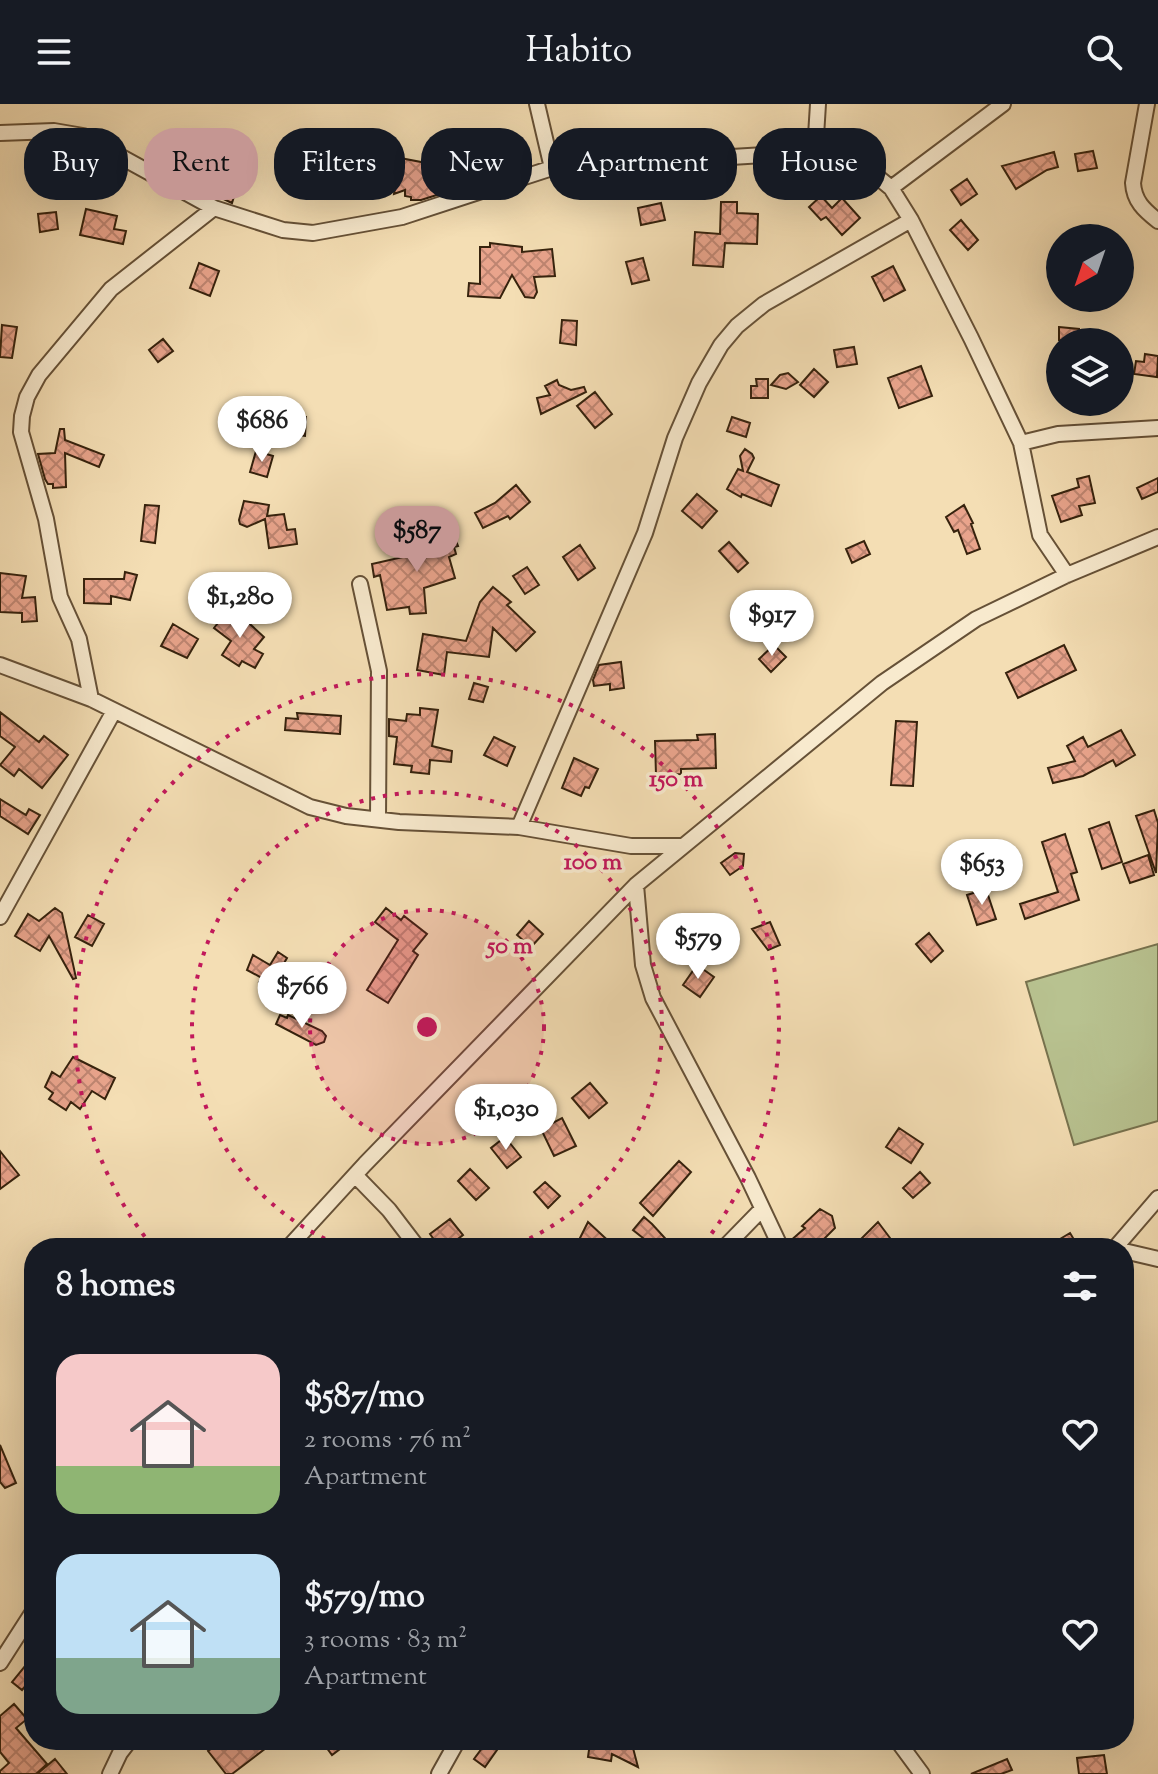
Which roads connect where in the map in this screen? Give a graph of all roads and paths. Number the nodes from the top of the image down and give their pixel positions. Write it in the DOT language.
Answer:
graph roads {
  1 [pos="537,104"];
  2 [pos="818,104"];
  3 [pos="1003,104"];
  4 [pos="1147,104"];
  5 [pos="816,128"];
  6 [pos="0,133"];
  7 [pos="548,151"];
  8 [pos="548,169"];
  9 [pos="886,184"];
  10 [pos="891,188"];
  11 [pos="214,208"];
  12 [pos="911,220"];
  13 [pos="1158,221"];
  14 [pos="1158,428"];
  15 [pos="1021,443"];
  16 [pos="1158,537"];
  17 [pos="1067,575"];
  18 [pos="360,584"];
  19 [pos="0,665"];
  20 [pos="91,699"];
  21 [pos="114,711"];
  22 [pos="378,819"];
  23 [pos="519,827"];
  24 [pos="682,846"];
  25 [pos="636,885"];
  26 [pos="0,917"];
  27 [pos="355,1175"];
  28 [pos="1158,1198"];
  29 [pos="762,1209"];
  30 [pos="297,1238"];
  31 [pos="410,1238"];
  32 [pos="734,1238"];
  33 [pos="776,1238"];
  34 [pos="1124,1238"];
  35 [pos="1134,1253"];
  36 [pos="1158,1259"];
  37 [pos="24,1626"];
  38 [pos="0,1663"];
  39 [pos="122,1750"];
  40 [pos="452,1750"];
  41 [pos="904,1750"];
  42 [pos="110,1774"];
  43 [pos="439,1774"];
  44 [pos="922,1774"];
  1 -- 7 [label="street"];
  2 -- 5 [label="street"];
  3 -- 10 [label="street"];
  4 -- 13 [label="street"];
  6 -- 11 [label="street"];
  8 -- 11 [label="street"];
  9 -- 10 [label="street"];
  10 -- 12 [label="street"];
  11 -- 20 [label="street"];
  12 -- 15 [label="street"];
  12 -- 23 [label="street"];
  14 -- 15 [label="street"];
  15 -- 17 [label="street"];
  16 -- 17 [label="street"];
  17 -- 24 [label="street"];
  18 -- 22 [label="street"];
  19 -- 20 [label="street"];
  20 -- 21 [label="street"];
  21 -- 22 [label="street"];
  21 -- 26 [label="street"];
  22 -- 23 [label="street"];
  23 -- 24 [label="street"];
  24 -- 25 [label="street"];
  25 -- 27 [label="street"];
  25 -- 29 [label="street"];
  27 -- 30 [label="street"];
  27 -- 31 [label="street"];
  28 -- 34 [label="street"];
  29 -- 32 [label="street"];
  29 -- 33 [label="street"];
  35 -- 36 [label="street"];
  37 -- 38 [label="street"];
  39 -- 42 [label="street"];
  40 -- 43 [label="street"];
  41 -- 44 [label="street"];
}
